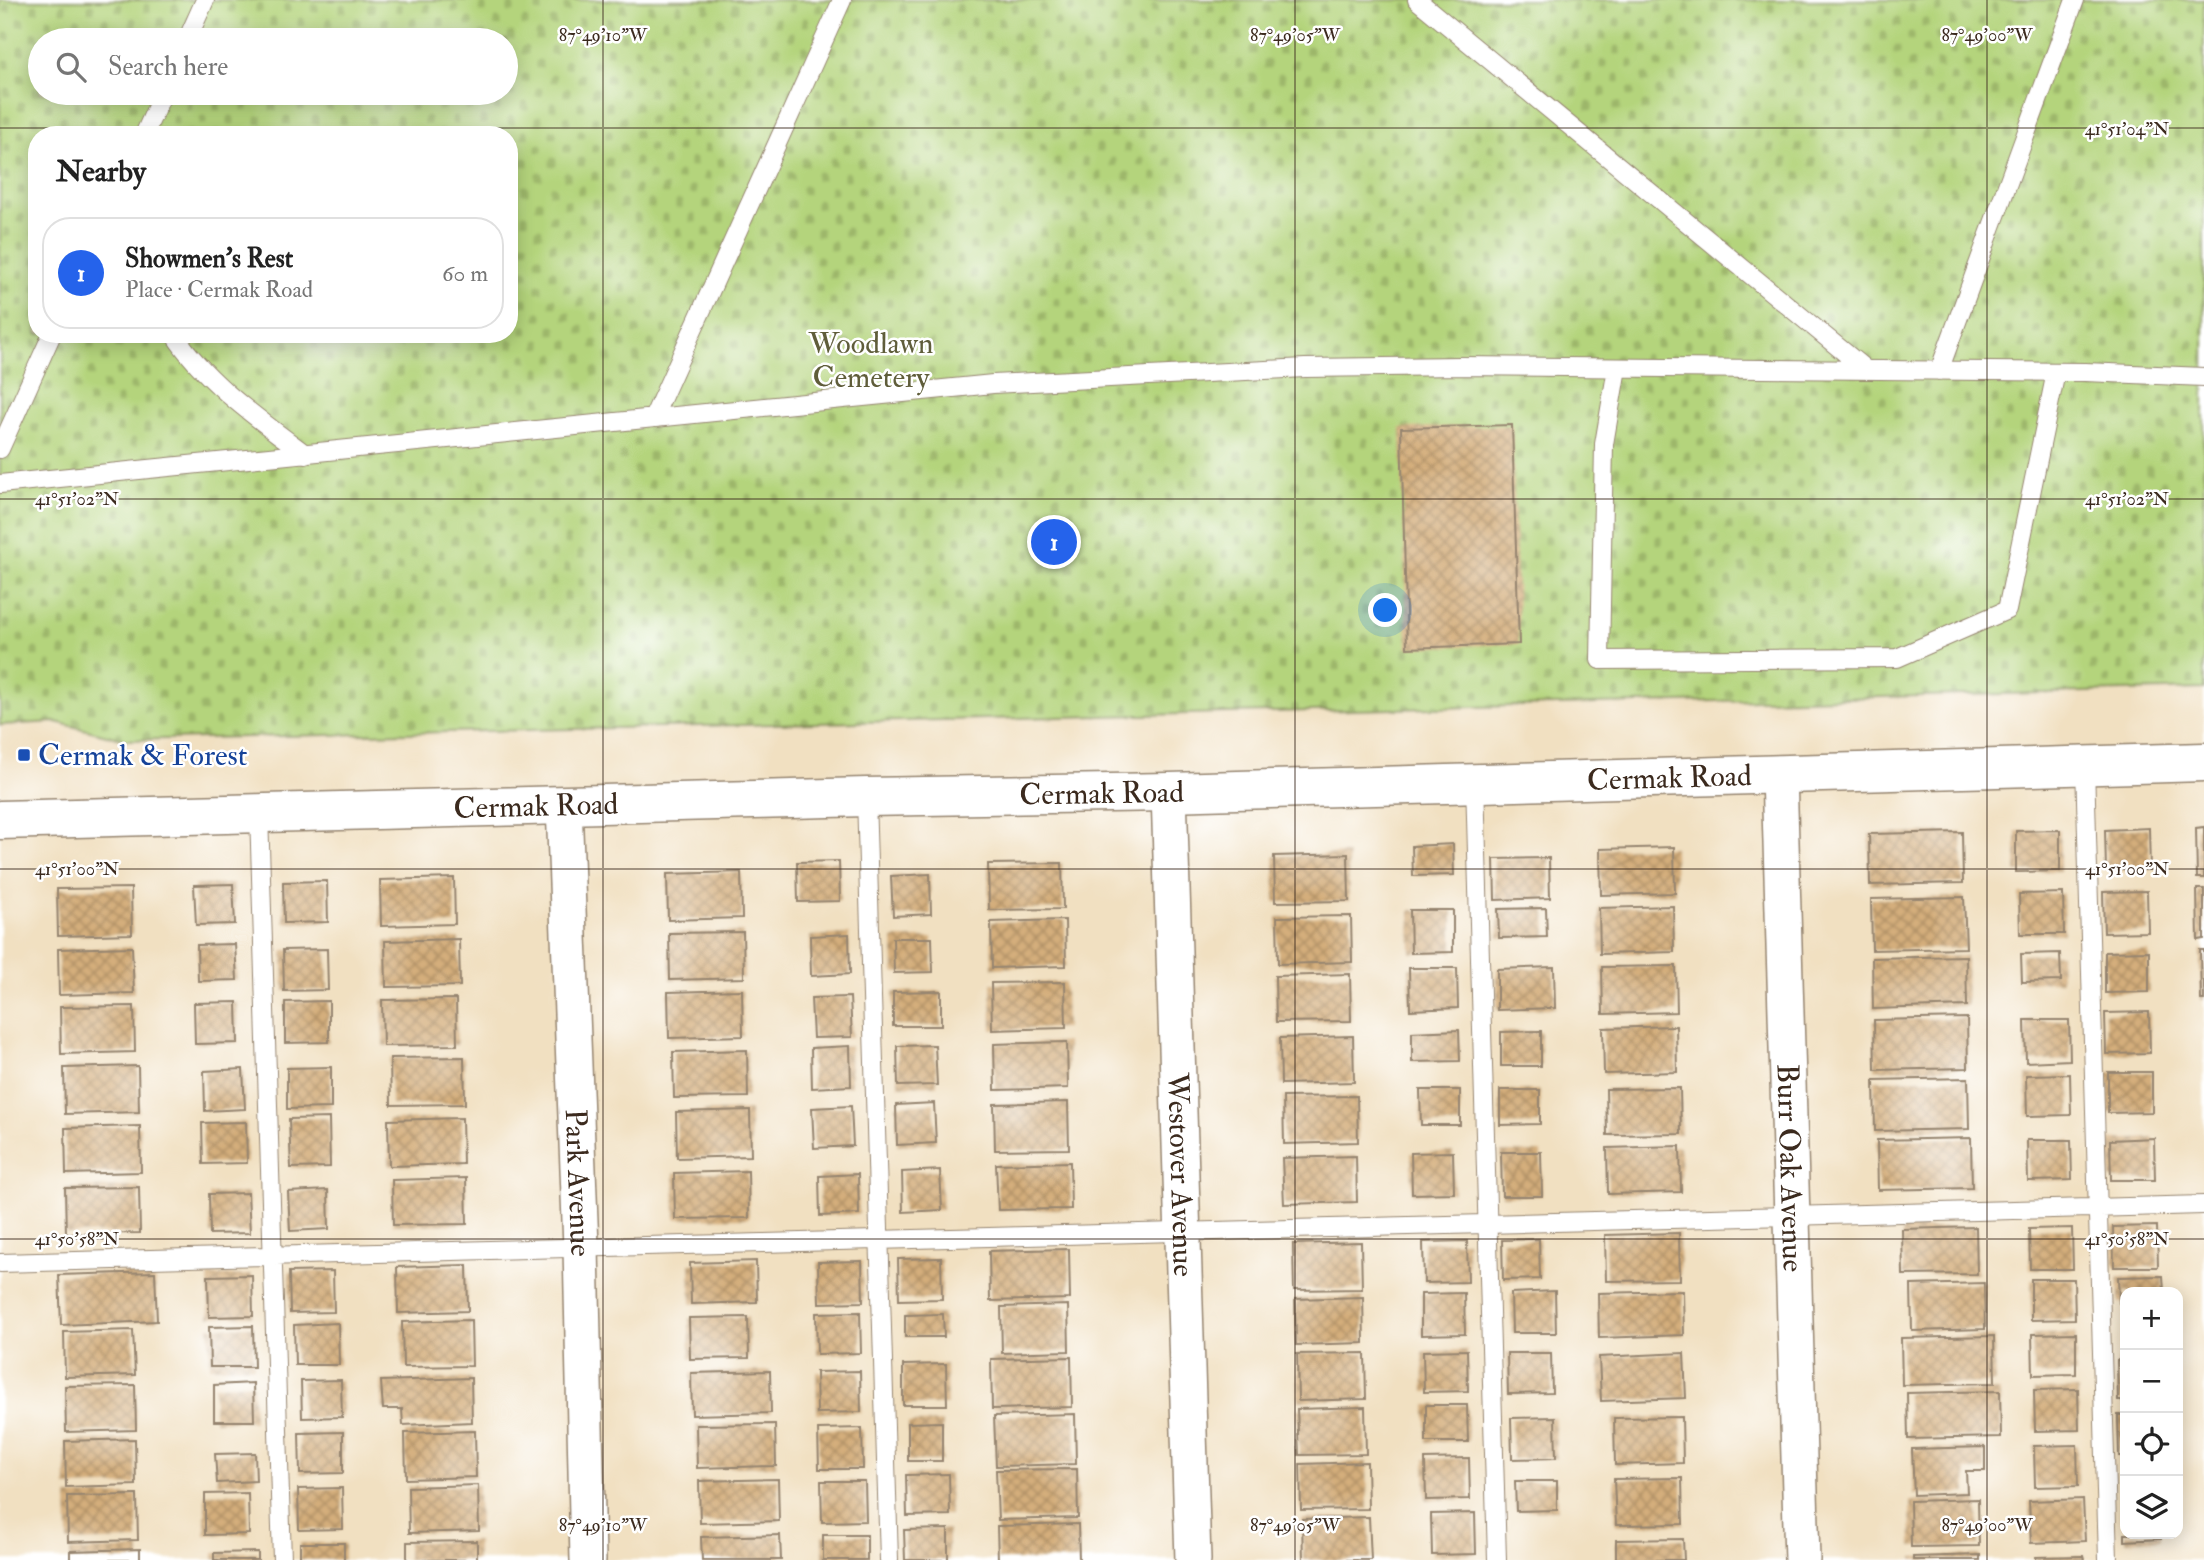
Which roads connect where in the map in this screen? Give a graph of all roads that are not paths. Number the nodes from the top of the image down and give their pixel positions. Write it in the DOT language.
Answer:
graph roads {
  1 [pos="205,0"];
  2 [pos="842,0"];
  3 [pos="2075,0"];
  4 [pos="1426,3"];
  5 [pos="192,28"];
  6 [pos="158,105"];
  7 [pos="148,126"];
  8 [pos="48,343"];
  9 [pos="180,343"];
  10 [pos="1617,369"];
  11 [pos="1866,370"];
  12 [pos="1940,371"];
  13 [pos="2056,372"];
  14 [pos="2204,377"];
  15 [pos="653,418"];
  16 [pos="0,449"];
  17 [pos="305,454"];
  18 [pos="0,484"];
  19 [pos="2204,762"];
  20 [pos="2085,766"];
  21 [pos="1779,774"];
  22 [pos="1475,782"];
  23 [pos="1169,792"];
  24 [pos="866,797"];
  25 [pos="564,805"];
  26 [pos="259,813"];
  27 [pos="0,820"];
  28 [pos="2204,1205"];
  29 [pos="2098,1208"];
  30 [pos="1792,1216"];
  31 [pos="1488,1223"];
  32 [pos="1183,1231"];
  33 [pos="881,1240"];
  34 [pos="581,1248"];
  35 [pos="273,1256"];
  36 [pos="0,1263"];
  37 [pos="282,1560"];
  38 [pos="588,1560"];
  39 [pos="889,1560"];
  40 [pos="1192,1560"];
  41 [pos="1497,1560"];
  42 [pos="1802,1560"];
  43 [pos="2108,1560"];
  1 -- 5 [label="lane"];
  2 -- 15 [label="lane"];
  3 -- 12 [label="lane"];
  4 -- 11 [label="lane"];
  6 -- 7 [label="lane"];
  8 -- 16 [label="lane"];
  9 -- 17 [label="lane"];
  10 -- 11 [label="lane"];
  10 -- 13 [label="lane"];
  10 -- 15 [label="lane"];
  11 -- 12 [label="lane"];
  12 -- 13 [label="lane"];
  13 -- 14 [label="lane"];
  15 -- 17 [label="lane"];
  17 -- 18 [label="lane"];
  19 -- 20 [label="main road, Cermak Road"];
  20 -- 21 [label="main road, Cermak Road"];
  20 -- 29 [label="lane"];
  21 -- 22 [label="main road, Cermak Road"];
  21 -- 30 [label="street, Burr Oak Avenue"];
  22 -- 23 [label="main road, Cermak Road"];
  22 -- 31 [label="lane"];
  23 -- 24 [label="main road, Cermak Road"];
  23 -- 32 [label="street, Westover Avenue"];
  24 -- 25 [label="main road, Cermak Road"];
  24 -- 33 [label="lane"];
  25 -- 26 [label="main road, Cermak Road"];
  25 -- 34 [label="street, Park Avenue"];
  26 -- 27 [label="main road, Cermak Road"];
  26 -- 35 [label="lane"];
  28 -- 29 [label="lane"];
  29 -- 30 [label="lane"];
  29 -- 43 [label="lane"];
  30 -- 31 [label="lane"];
  30 -- 42 [label="street, Burr Oak Avenue"];
  31 -- 32 [label="lane"];
  31 -- 41 [label="lane"];
  32 -- 33 [label="lane"];
  32 -- 40 [label="street, Westover Avenue"];
  33 -- 34 [label="lane"];
  33 -- 39 [label="lane"];
  34 -- 35 [label="lane"];
  34 -- 38 [label="street, Park Avenue"];
  35 -- 36 [label="lane"];
  35 -- 37 [label="lane"];
}
